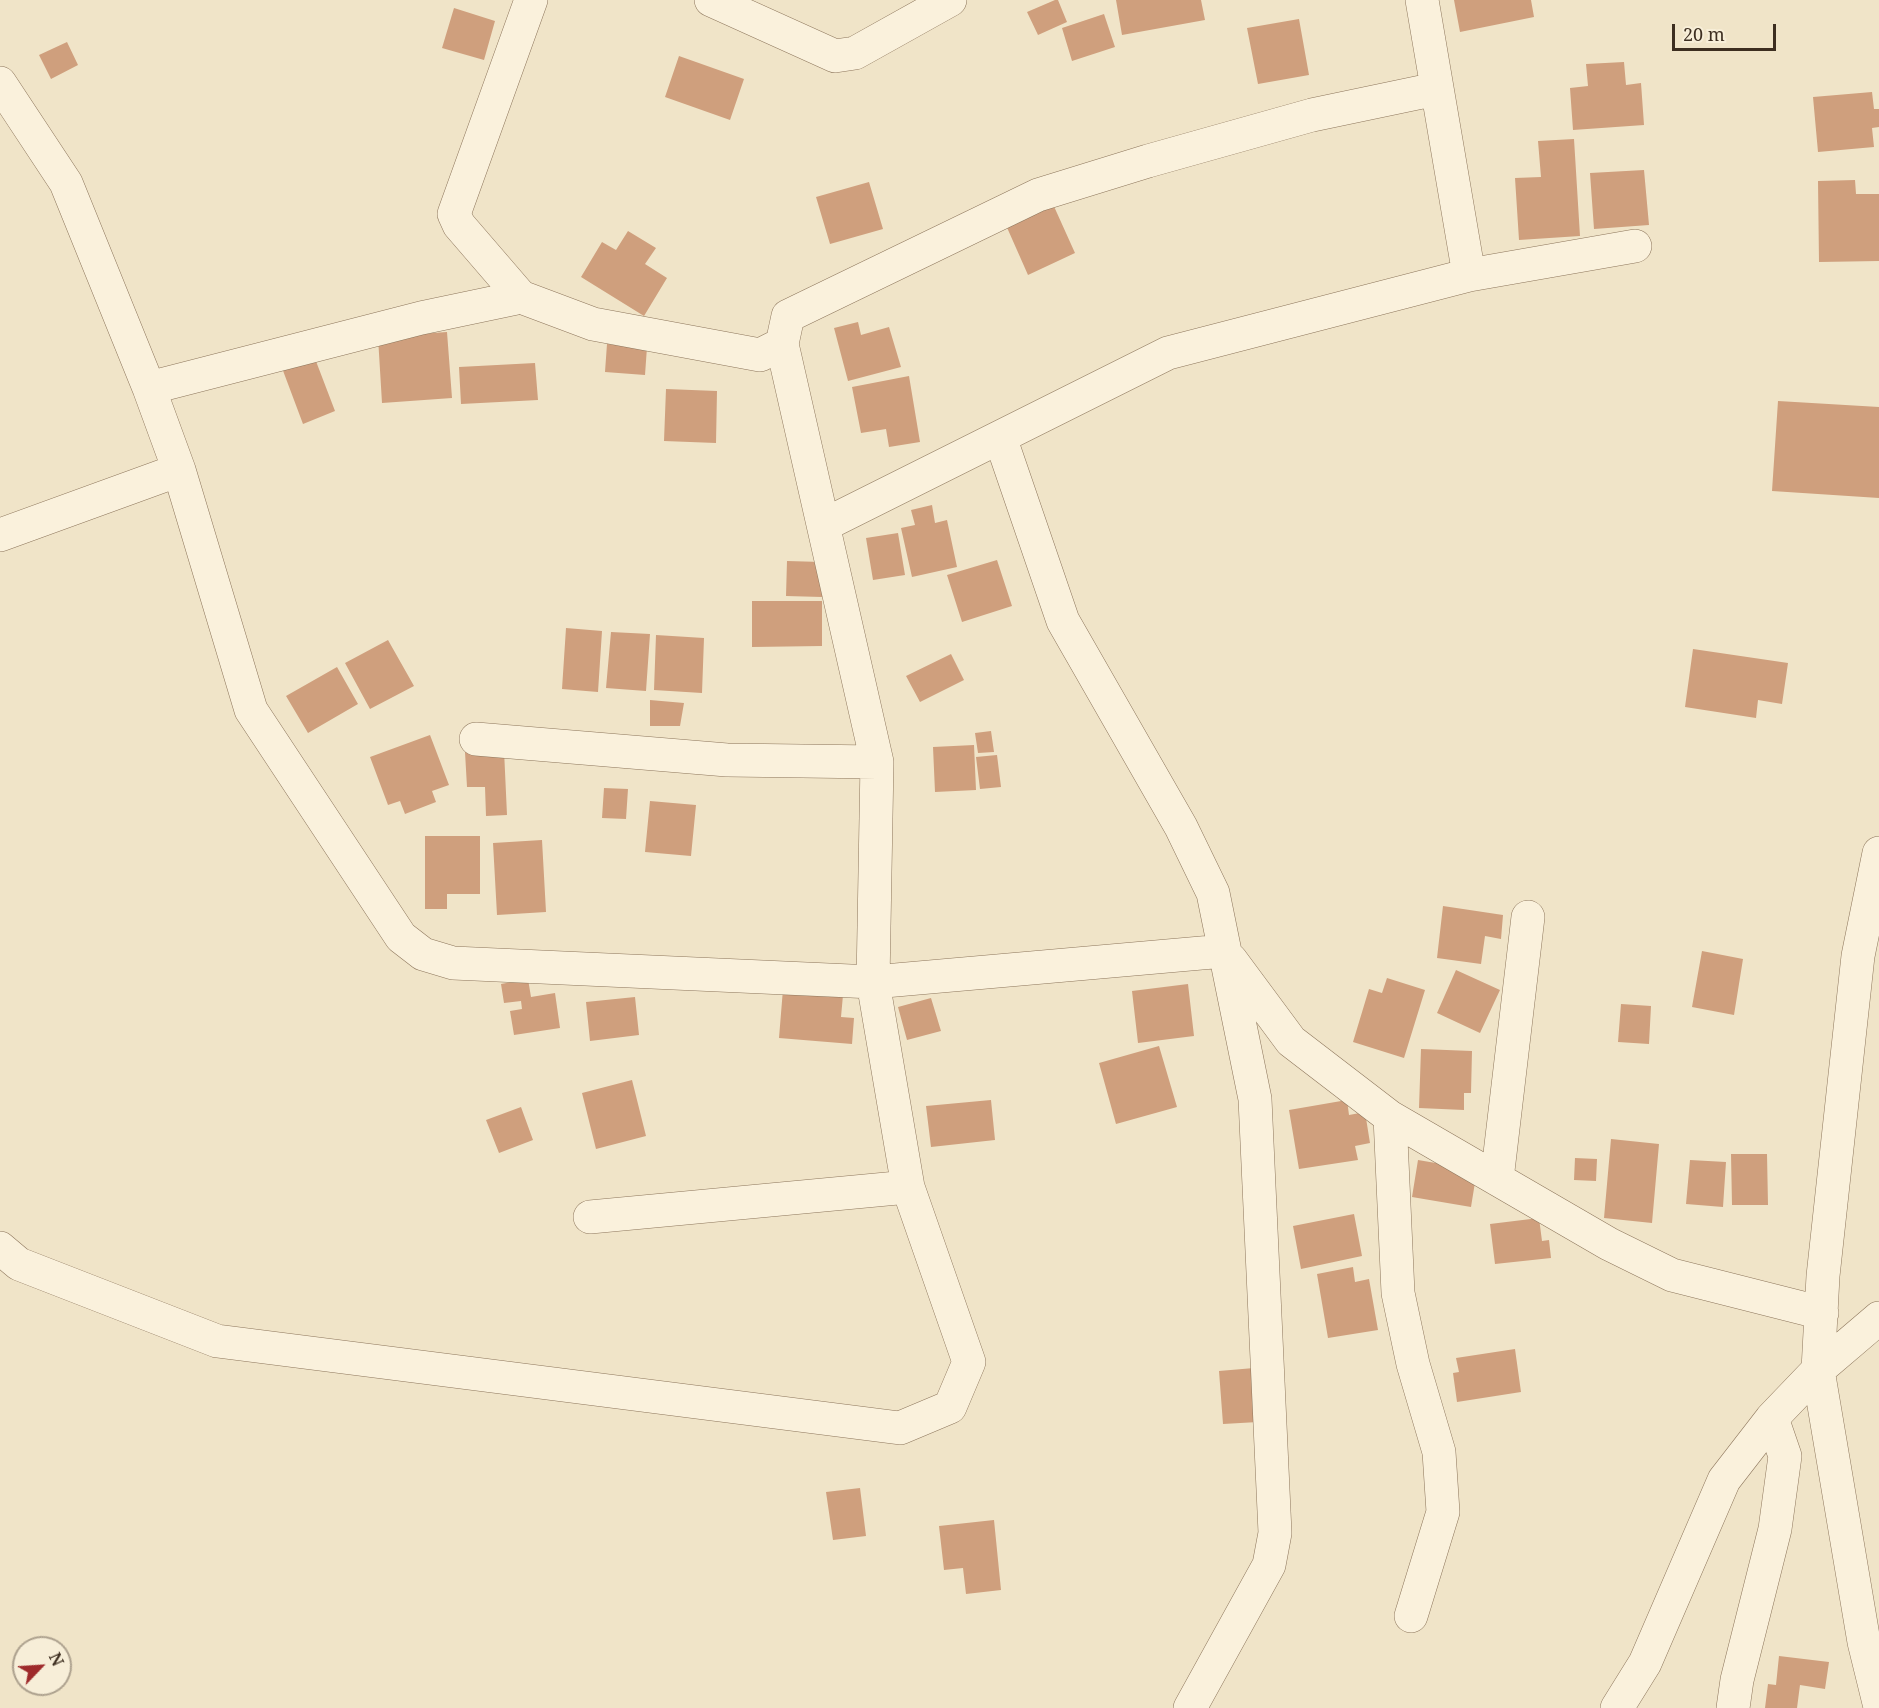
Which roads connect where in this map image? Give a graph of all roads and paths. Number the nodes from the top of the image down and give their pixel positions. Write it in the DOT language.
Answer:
graph roads {
  1 [pos="531,0"];
  2 [pos="711,0"];
  3 [pos="950,0"];
  4 [pos="1422,0"];
  5 [pos="0,83"];
  6 [pos="1436,89"];
  7 [pos="1635,246"];
  8 [pos="1469,274"];
  9 [pos="521,297"];
  10 [pos="782,344"];
  11 [pos="149,388"];
  12 [pos="1000,437"];
  13 [pos="178,470"];
  14 [pos="824,525"];
  15 [pos="0,535"];
  16 [pos="476,739"];
  17 [pos="877,762"];
  18 [pos="1879,853"];
  19 [pos="1528,917"];
  20 [pos="1224,951"];
  21 [pos="873,982"];
  22 [pos="1390,1117"];
  23 [pos="1497,1179"];
  24 [pos="908,1187"];
  25 [pos="590,1217"];
  26 [pos="0,1248"];
  27 [pos="1822,1313"];
  28 [pos="1877,1322"];
  29 [pos="1818,1370"];
  30 [pos="1772,1418"];
  31 [pos="1411,1616"];
  32 [pos="1879,1702"];
  33 [pos="1190,1708"];
  34 [pos="1617,1708"];
  35 [pos="1732,1708"];
  1 -- 9 [label="street"];
  2 -- 3 [label="street"];
  4 -- 6 [label="street"];
  5 -- 11 [label="street"];
  6 -- 8 [label="street"];
  6 -- 10 [label="street"];
  7 -- 8 [label="street"];
  8 -- 12 [label="street"];
  9 -- 10 [label="street"];
  9 -- 11 [label="street"];
  10 -- 14 [label="street"];
  11 -- 13 [label="street"];
  12 -- 14 [label="street"];
  12 -- 20 [label="street"];
  13 -- 15 [label="street"];
  13 -- 21 [label="street"];
  14 -- 17 [label="street"];
  16 -- 17 [label="street"];
  17 -- 21 [label="street"];
  18 -- 27 [label="street"];
  19 -- 23 [label="street"];
  20 -- 21 [label="street"];
  20 -- 22 [label="street"];
  20 -- 33 [label="street"];
  21 -- 24 [label="street"];
  22 -- 23 [label="street"];
  22 -- 31 [label="street"];
  23 -- 27 [label="street"];
  24 -- 25 [label="street"];
  24 -- 26 [label="street"];
  27 -- 29 [label="street"];
  28 -- 29 [label="street"];
  29 -- 30 [label="street"];
  29 -- 32 [label="street"];
  30 -- 34 [label="street"];
  30 -- 35 [label="street"];
}
